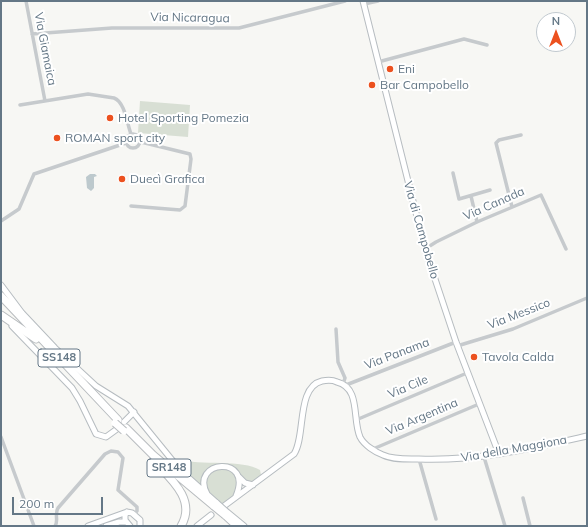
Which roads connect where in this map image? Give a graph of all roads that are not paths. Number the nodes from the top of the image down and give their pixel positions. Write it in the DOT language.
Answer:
graph roads {
  1 [pos="26,1"];
  2 [pos="345,1"];
  3 [pos="378,1"];
  4 [pos="363,3"];
  5 [pos="32,34"];
  6 [pos="487,45"];
  7 [pos="378,62"];
  8 [pos="45,101"];
  9 [pos="20,105"];
  10 [pos="131,134"];
  11 [pos="521,135"];
  12 [pos="141,142"];
  13 [pos="126,143"];
  14 [pos="453,173"];
  15 [pos="490,190"];
  16 [pos="472,196"];
  17 [pos="131,206"];
  18 [pos="512,208"];
  19 [pos="1,222"];
  20 [pos="478,222"];
  21 [pos="424,249"];
  22 [pos="566,249"];
  23 [pos="1,285"];
  24 [pos="1,296"];
  25 [pos="587,298"];
  26 [pos="1,302"];
  27 [pos="1,315"];
  28 [pos="20,316"];
  29 [pos="336,329"];
  30 [pos="45,337"];
  31 [pos="36,339"];
  32 [pos="457,344"];
  33 [pos="467,373"];
  34 [pos="345,384"];
  35 [pos="479,404"];
  36 [pos="134,412"];
  37 [pos="356,420"];
  38 [pos="121,425"];
  39 [pos="587,436"];
  40 [pos="1,437"];
  41 [pos="372,449"];
  42 [pos="499,454"];
  43 [pos="484,457"];
  44 [pos="151,458"];
  45 [pos="419,459"];
  46 [pos="238,476"];
  47 [pos="253,485"];
  48 [pos="207,495"];
  49 [pos="236,497"];
  50 [pos="523,498"];
  51 [pos="224,506"];
  52 [pos="213,508"];
  53 [pos="127,512"];
  54 [pos="134,515"];
  55 [pos="436,519"];
  56 [pos="226,520"];
  57 [pos="141,523"];
  58 [pos="104,524"];
  59 [pos="127,524"];
  60 [pos="241,525"];
  61 [pos="34,526"];
  62 [pos="55,526"];
  63 [pos="88,526"];
  64 [pos="148,526"];
  65 [pos="181,526"];
  66 [pos="197,526"];
  67 [pos="505,526"];
  68 [pos="530,526"];
  1 -- 5 [label="street, Via Giamaica"];
  2 -- 5 [label="street, Via Nicaragua"];
  3 -- 4 [label="street"];
  4 -- 7 [label="street, Via di Campobello"];
  5 -- 8 [label="street, Via Giamaica"];
  6 -- 7 [label="street"];
  7 -- 21 [label="street, Via di Campobello"];
  8 -- 9 [label="street"];
  8 -- 10 [label="street"];
  10 -- 12 [label="street"];
  10 -- 13 [label="street"];
  11 -- 18 [label="street"];
  12 -- 13 [label="street"];
  12 -- 17 [label="street"];
  13 -- 19 [label="street"];
  14 -- 16 [label="street"];
  15 -- 16 [label="street"];
  16 -- 20 [label="street"];
  18 -- 20 [label="street, Via Canada"];
  18 -- 22 [label="street, Via Canada"];
  20 -- 21 [label="street, Via Canada"];
  21 -- 32 [label="street, Via di Campobello"];
  23 -- 30 [label="street"];
  24 -- 28 [label="highway, SS148"];
  25 -- 32 [label="street, Via Messico"];
  26 -- 31 [label="highway, SS148"];
  27 -- 31 [label="highway"];
  27 -- 38 [label="street"];
  28 -- 30 [label="highway"];
  28 -- 38 [label="highway, SS148"];
  29 -- 34 [label="street"];
  30 -- 36 [label="street"];
  31 -- 38 [label="highway, SR148"];
  32 -- 33 [label="street, Via di Campobello"];
  32 -- 34 [label="street, Via Panama"];
  33 -- 35 [label="street, Via di Campobello"];
  33 -- 37 [label="street, Via Cile"];
  34 -- 37 [label="street, Via della Maggiona"];
  34 -- 47 [label="street"];
  35 -- 41 [label="street, Via Argentina"];
  35 -- 42 [label="street, Via di Campobello"];
  36 -- 38 [label="street"];
  36 -- 48 [label="street"];
  37 -- 41 [label="street, Via della Maggiona"];
  38 -- 44 [label="highway, SR148"];
  38 -- 52 [label="highway, SR148"];
  39 -- 42 [label="street, Via della Maggiona"];
  40 -- 61 [label="street"];
  41 -- 45 [label="street, Via della Maggiona"];
  42 -- 43 [label="street, Via della Maggiona"];
  43 -- 45 [label="street, Via della Maggiona"];
  43 -- 67 [label="street"];
  44 -- 52 [label="highway, SR148"];
  44 -- 65 [label="highway"];
  45 -- 55 [label="street"];
  46 -- 47 [label="street"];
  46 -- 48 [label="street"];
  46 -- 49 [label="street"];
  47 -- 49 [label="street"];
  48 -- 52 [label="street"];
  49 -- 51 [label="street"];
  50 -- 68 [label="street"];
  52 -- 56 [label="highway, SR148, bridge"];
  52 -- 66 [label="street"];
  53 -- 54 [label="street"];
  53 -- 58 [label="street"];
  53 -- 59 [label="street"];
  54 -- 57 [label="street"];
  54 -- 62 [label="street"];
  56 -- 60 [label="highway, SR148"];
  57 -- 64 [label="street"];
  58 -- 59 [label="street"];
  58 -- 63 [label="street"];
}
